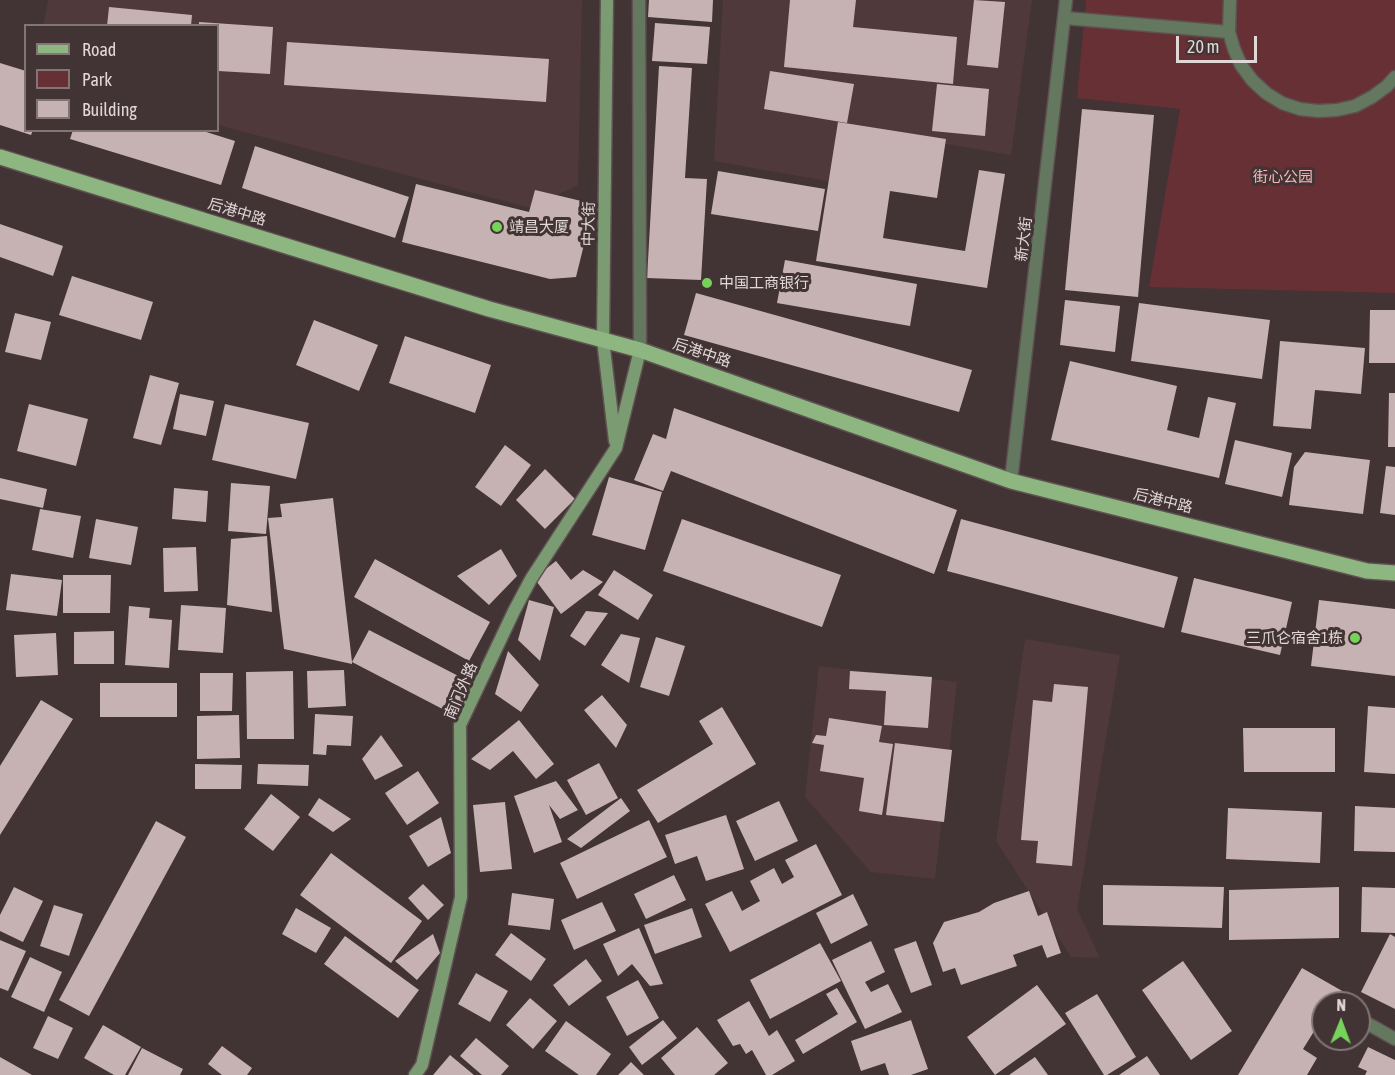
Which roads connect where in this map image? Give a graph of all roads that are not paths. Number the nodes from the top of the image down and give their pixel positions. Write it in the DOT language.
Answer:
graph roads {
  1 [pos="607,0"];
  2 [pos="639,0"];
  3 [pos="1066,0"];
  4 [pos="1230,0"];
  5 [pos="1065,18"];
  6 [pos="1229,32"];
  7 [pos="1395,77"];
  8 [pos="0,157"];
  9 [pos="603,340"];
  10 [pos="640,350"];
  11 [pos="616,448"];
  12 [pos="1011,481"];
  13 [pos="1395,573"];
  14 [pos="1371,1026"];
  15 [pos="1395,1039"];
  16 [pos="415,1075"];
  1 -- 9 [label="main road, 中大街"];
  2 -- 10 [label="street"];
  3 -- 5 [label="street, 新大街"];
  4 -- 6 [label="street"];
  5 -- 6 [label="street"];
  5 -- 12 [label="street, 新大街"];
  6 -- 7 [label="street"];
  8 -- 9 [label="main road, 后港中路"];
  9 -- 10 [label="main road, 后港中路"];
  9 -- 11 [label="main road, 中大街"];
  10 -- 11 [label="main road, 南门外路"];
  10 -- 12 [label="main road, 后港中路"];
  11 -- 16 [label="main road, 南门外路"];
  12 -- 13 [label="main road, 后港中路"];
  14 -- 15 [label="street"];
}
